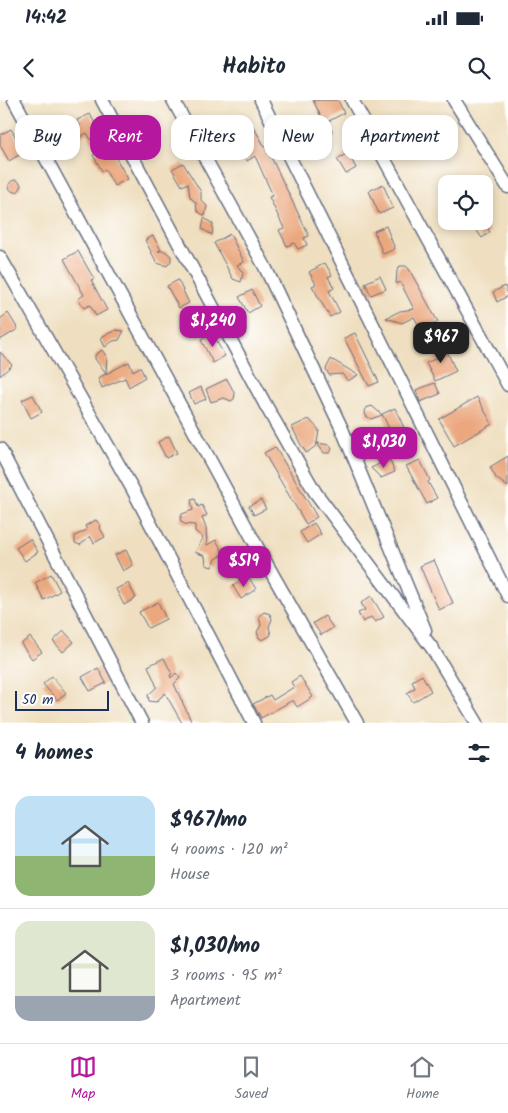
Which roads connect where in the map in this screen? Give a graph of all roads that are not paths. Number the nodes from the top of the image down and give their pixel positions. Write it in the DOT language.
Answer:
graph roads {
  1 [pos="14,100"];
  2 [pos="102,100"];
  3 [pos="173,100"];
  4 [pos="261,100"];
  5 [pos="352,100"];
  6 [pos="454,100"];
  7 [pos="508,187"];
  8 [pos="0,257"];
  9 [pos="508,385"];
  10 [pos="0,449"];
  11 [pos="508,596"];
  12 [pos="432,648"];
  13 [pos="142,723"];
  14 [pos="254,723"];
  15 [pos="357,723"];
  16 [pos="477,723"];
  1 -- 15 [label="street"];
  2 -- 12 [label="street"];
  3 -- 12 [label="street"];
  4 -- 11 [label="street"];
  5 -- 9 [label="street"];
  6 -- 7 [label="street"];
  8 -- 14 [label="street"];
  10 -- 13 [label="street"];
  12 -- 16 [label="street"];
}
